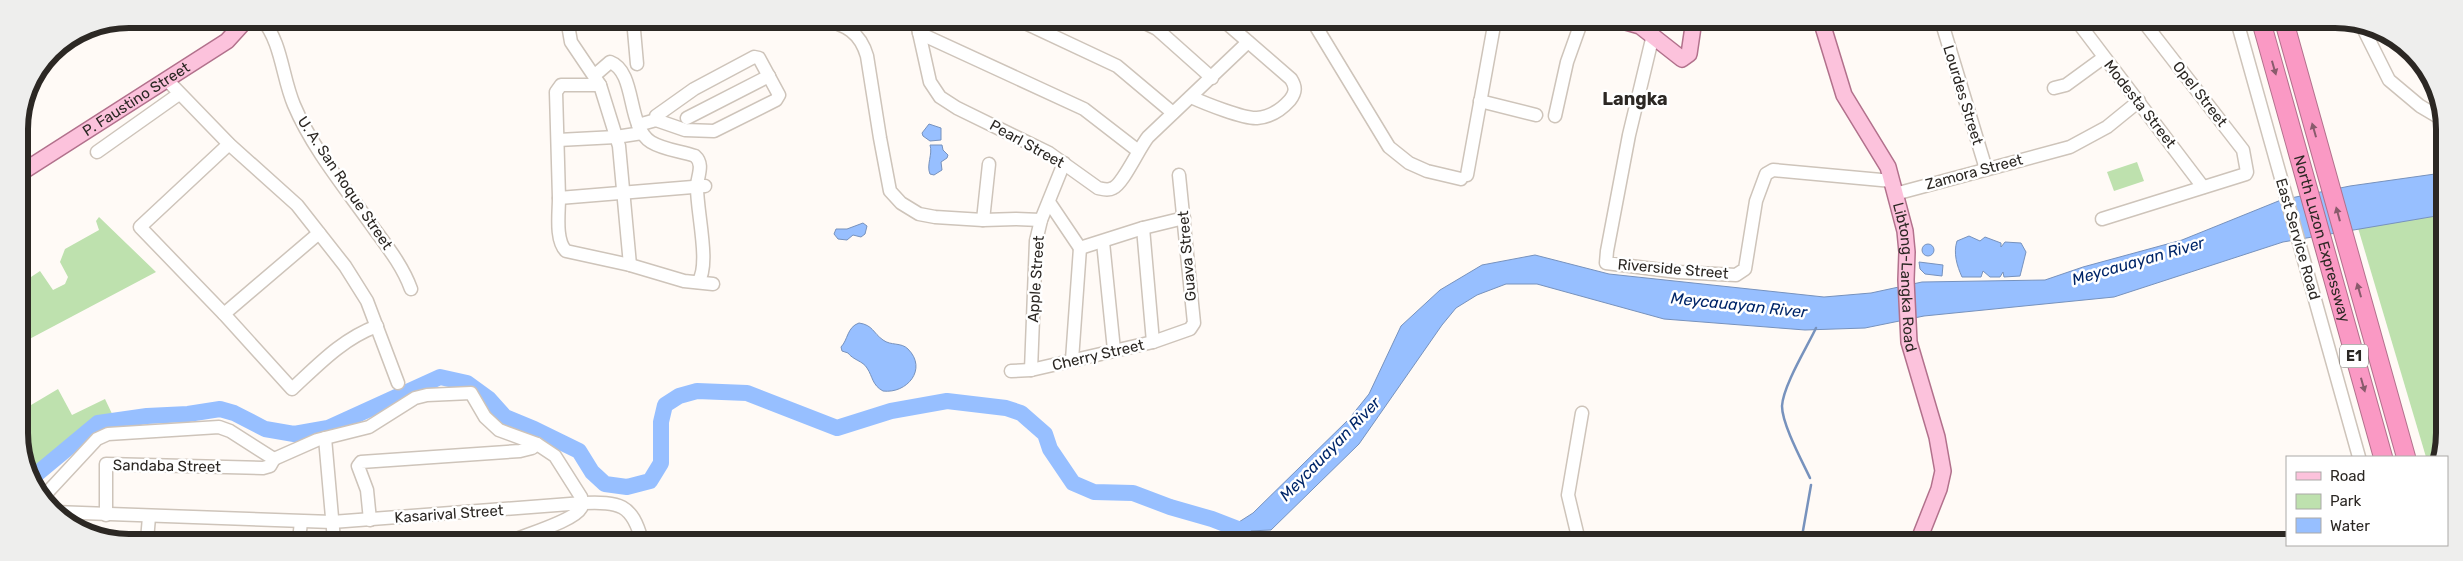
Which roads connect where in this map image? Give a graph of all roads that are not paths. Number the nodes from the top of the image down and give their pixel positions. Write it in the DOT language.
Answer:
graph roads {
  1 [pos="239,28"];
  2 [pos="268,28"];
  3 [pos="569,28"];
  4 [pos="634,28"];
  5 [pos="844,28"];
  6 [pos="918,28"];
  7 [pos="1037,28"];
  8 [pos="1153,28"];
  9 [pos="1232,28"];
  10 [pos="1317,28"];
  11 [pos="1494,28"];
  12 [pos="1579,28"];
  13 [pos="1643,28"];
  14 [pos="1693,28"];
  15 [pos="1823,28"];
  16 [pos="1943,28"];
  17 [pos="2082,28"];
  18 [pos="2148,28"];
  19 [pos="2239,28"];
  20 [pos="2263,28"];
  21 [pos="2286,28"];
  22 [pos="2365,32"];
  23 [pos="919,33"];
  24 [pos="1653,35"];
  25 [pos="1248,42"];
  26 [pos="2104,58"];
  27 [pos="637,64"];
  28 [pos="769,76"];
  29 [pos="1212,78"];
  30 [pos="167,80"];
  31 [pos="597,80"];
  32 [pos="2054,88"];
  33 [pos="180,94"];
  34 [pos="1191,97"];
  35 [pos="679,98"];
  36 [pos="1480,101"];
  37 [pos="2139,101"];
  38 [pos="1173,113"];
  39 [pos="1536,115"];
  40 [pos="2434,115"];
  41 [pos="1555,116"];
  42 [pos="656,120"];
  43 [pos="686,124"];
  44 [pos="640,129"];
  45 [pos="616,138"];
  46 [pos="558,140"];
  47 [pos="229,144"];
  48 [pos="1137,150"];
  49 [pos="97,152"];
  50 [pos="1064,163"];
  51 [pos="989,164"];
  52 [pos="28,168"];
  53 [pos="1986,169"];
  54 [pos="1179,175"];
  55 [pos="701,186"];
  56 [pos="1893,187"];
  57 [pos="2203,187"];
  58 [pos="623,192"];
  59 [pos="559,198"];
  60 [pos="1049,202"];
  61 [pos="1184,218"];
  62 [pos="2102,219"];
  63 [pos="983,220"];
  64 [pos="1041,220"];
  65 [pos="1142,228"];
  66 [pos="319,233"];
  67 [pos="1103,242"];
  68 [pos="1080,248"];
  69 [pos="630,265"];
  70 [pos="698,282"];
  71 [pos="713,284"];
  72 [pos="411,288"];
  73 [pos="224,314"];
  74 [pos="376,326"];
  75 [pos="1183,332"];
  76 [pos="1153,342"];
  77 [pos="1114,350"];
  78 [pos="1072,360"];
  79 [pos="1031,370"];
  80 [pos="1011,372"];
  81 [pos="398,383"];
  82 [pos="1582,412"];
  83 [pos="325,438"];
  84 [pos="537,444"];
  85 [pos="2359,456"];
  86 [pos="2383,456"];
  87 [pos="2406,456"];
  88 [pos="274,459"];
  89 [pos="47,493"];
  90 [pos="583,503"];
  91 [pos="67,513"];
  92 [pos="106,515"];
  93 [pos="149,517"];
  94 [pos="370,520"];
  95 [pos="301,522"];
  96 [pos="332,522"];
  97 [pos="1577,533"];
  98 [pos="1921,533"];
  99 [pos="148,534"];
  100 [pos="300,534"];
  101 [pos="333,534"];
  102 [pos="528,534"];
  103 [pos="640,534"];
  1 -- 30 [label="main road, P. Faustino Street"];
  2 -- 72 [label="street, U. A. San Roque Street"];
  3 -- 31 [label="street"];
  4 -- 27 [label="street"];
  5 -- 63 [label="street"];
  6 -- 23 [label="street, Pearl Street"];
  7 -- 38 [label="street"];
  8 -- 29 [label="street"];
  9 -- 25 [label="street"];
  10 -- 36 [label="street"];
  11 -- 36 [label="street"];
  12 -- 41 [label="street"];
  13 -- 24 [label="main road"];
  14 -- 24 [label="main road"];
  15 -- 56 [label="main road, Libtong-Langka Road"];
  16 -- 53 [label="street, Lourdes Street"];
  17 -- 26 [label="street, Modesta Street"];
  18 -- 57 [label="street, Opel Street"];
  19 -- 85 [label="street, East Service Road"];
  20 -- 86 [label="highway, North Luzon Expressway / E1, one-way"];
  87 -- 21 [label="highway, North Luzon Expressway / E1, one-way"];
  22 -- 40 [label="street"];
  23 -- 48 [label="street"];
  23 -- 50 [label="street, Pearl Street"];
  24 -- 56 [label="street, Riverside Street"];
  25 -- 29 [label="street, Pearl Street"];
  25 -- 34 [label="street"];
  26 -- 32 [label="street"];
  26 -- 37 [label="street, Modesta Street"];
  28 -- 35 [label="street"];
  28 -- 43 [label="street"];
  28 -- 43 [label="street"];
  29 -- 34 [label="street, Pearl Street"];
  30 -- 33 [label="street"];
  30 -- 52 [label="main road, P. Faustino Street"];
  31 -- 44 [label="street"];
  31 -- 45 [label="street"];
  31 -- 46 [label="street"];
  33 -- 47 [label="street"];
  33 -- 49 [label="street"];
  34 -- 38 [label="street, Pearl Street"];
  35 -- 42 [label="street"];
  35 -- 43 [label="street"];
  36 -- 39 [label="street"];
  37 -- 53 [label="street, Zamora Street"];
  37 -- 57 [label="street, Modesta Street"];
  38 -- 48 [label="street, Pearl Street"];
  42 -- 43 [label="street"];
  42 -- 44 [label="street"];
  44 -- 45 [label="street"];
  44 -- 55 [label="street"];
  45 -- 46 [label="street"];
  45 -- 58 [label="street"];
  46 -- 59 [label="street"];
  47 -- 66 [label="street"];
  47 -- 73 [label="street"];
  48 -- 50 [label="street, Pearl Street"];
  50 -- 60 [label="street, Apple Street"];
  51 -- 63 [label="street"];
  53 -- 56 [label="street, Zamora Street"];
  54 -- 61 [label="street, Guava Street"];
  55 -- 58 [label="street"];
  55 -- 70 [label="street"];
  56 -- 98 [label="main road, Libtong-Langka Road"];
  57 -- 62 [label="street"];
  58 -- 59 [label="street"];
  58 -- 69 [label="street"];
  59 -- 69 [label="street"];
  60 -- 64 [label="street, Apple Street"];
  60 -- 68 [label="street"];
  61 -- 65 [label="street"];
  61 -- 75 [label="street, Guava Street"];
  63 -- 64 [label="street"];
  64 -- 79 [label="street, Apple Street"];
  65 -- 67 [label="street"];
  65 -- 76 [label="street"];
  66 -- 73 [label="street"];
  66 -- 74 [label="street"];
  67 -- 68 [label="street"];
  67 -- 77 [label="street"];
  68 -- 78 [label="street"];
  69 -- 70 [label="street"];
  70 -- 71 [label="street"];
  73 -- 74 [label="street"];
  74 -- 81 [label="street"];
  75 -- 76 [label="street, Cherry Street"];
  76 -- 77 [label="street, Cherry Street"];
  77 -- 78 [label="street, Cherry Street"];
  78 -- 79 [label="street, Cherry Street"];
  79 -- 80 [label="street, Cherry Street"];
  82 -- 97 [label="street"];
  83 -- 84 [label="street"];
  83 -- 88 [label="street"];
  83 -- 96 [label="street"];
  84 -- 90 [label="street"];
  84 -- 94 [label="street"];
  88 -- 89 [label="street"];
  88 -- 92 [label="street, Sandaba Street"];
  90 -- 94 [label="street, Kasarival Street"];
  90 -- 102 [label="street"];
  90 -- 103 [label="street, Kasarival Street"];
  91 -- 92 [label="street, Kasarival Street"];
  92 -- 93 [label="street, Kasarival Street"];
  93 -- 95 [label="street, Kasarival Street"];
  93 -- 99 [label="street"];
  94 -- 96 [label="street, Kasarival Street"];
  95 -- 96 [label="street, Kasarival Street"];
  95 -- 100 [label="street"];
  96 -- 101 [label="street"];
}
